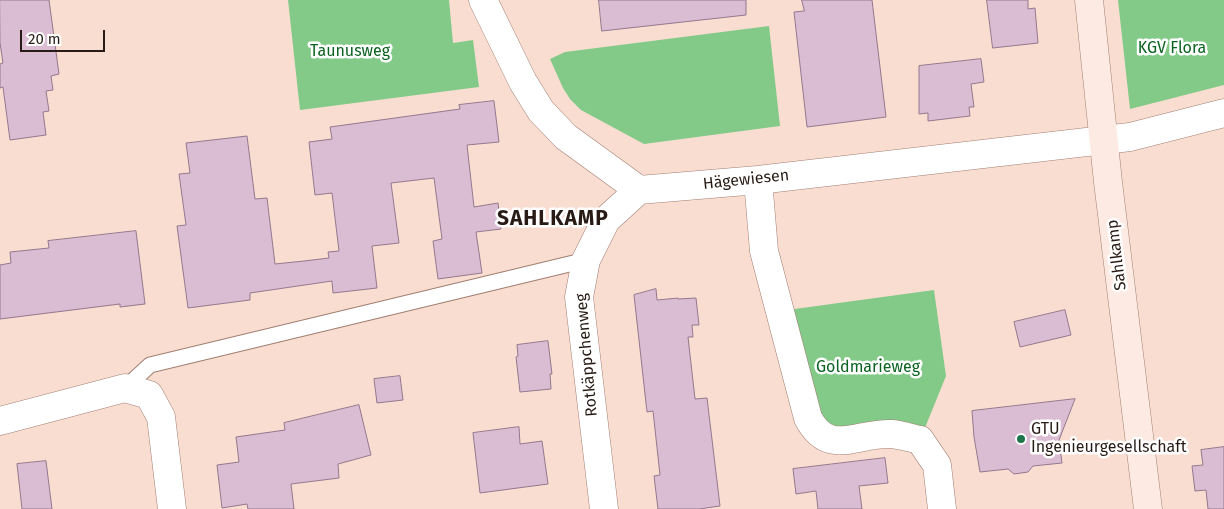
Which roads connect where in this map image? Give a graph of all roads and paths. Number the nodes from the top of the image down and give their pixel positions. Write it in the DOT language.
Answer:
graph roads {
  1 [pos="483,0"];
  2 [pos="1089,0"];
  3 [pos="1224,113"];
  4 [pos="1104,140"];
  5 [pos="758,180"];
  6 [pos="639,190"];
  7 [pos="586,260"];
  8 [pos="137,391"];
  9 [pos="0,421"];
  10 [pos="172,509"];
  11 [pos="604,509"];
  12 [pos="942,509"];
  13 [pos="1148,509"];
  1 -- 6 [label="street"];
  2 -- 4 [label="street, Sahlkamp"];
  3 -- 4 [label="street, Hägewiesen"];
  4 -- 5 [label="street, Hägewiesen"];
  4 -- 13 [label="street, Sahlkamp"];
  5 -- 6 [label="street, Hägewiesen"];
  5 -- 12 [label="street"];
  6 -- 7 [label="street, Rotkäppchenweg"];
  7 -- 8 [label="lane"];
  7 -- 11 [label="street, Rotkäppchenweg"];
  8 -- 9 [label="street"];
  8 -- 10 [label="street"];
}
